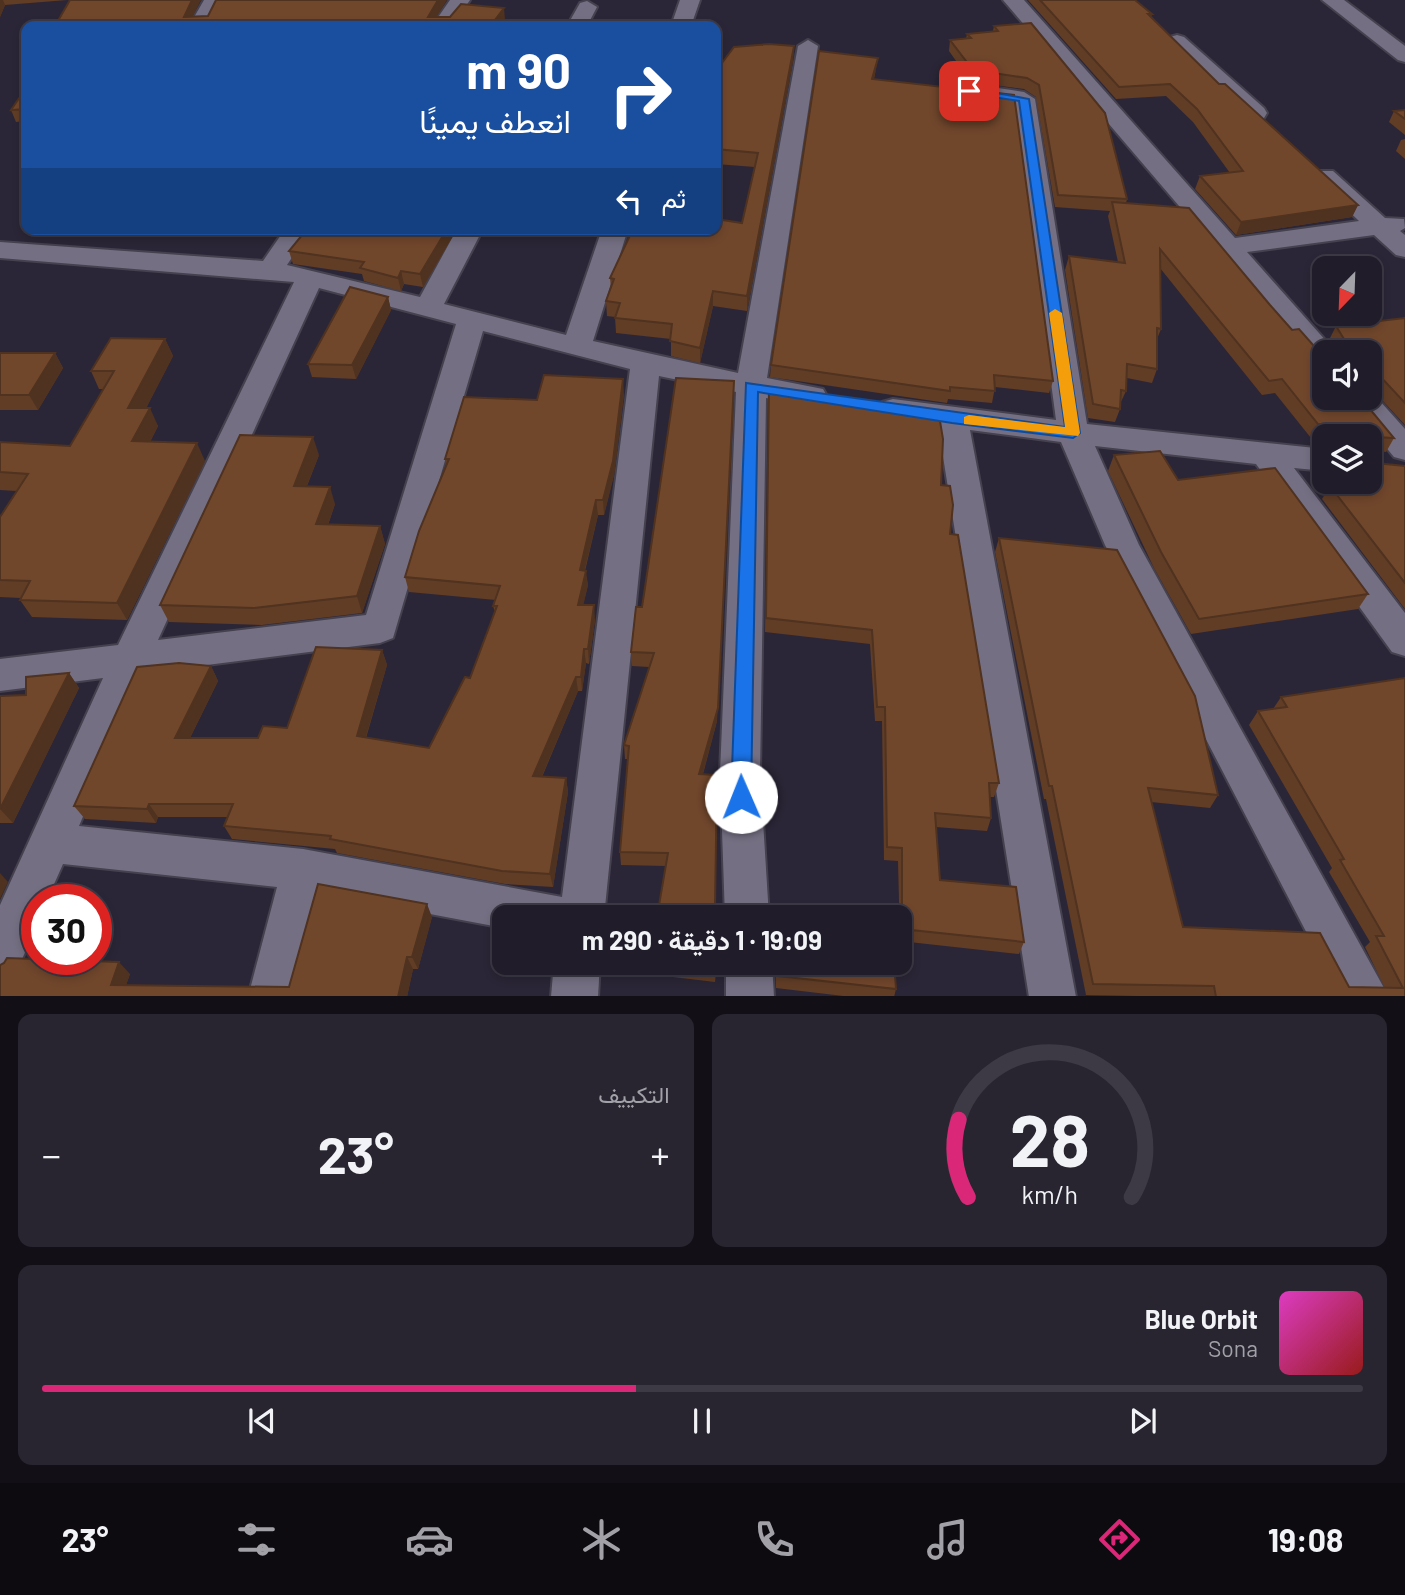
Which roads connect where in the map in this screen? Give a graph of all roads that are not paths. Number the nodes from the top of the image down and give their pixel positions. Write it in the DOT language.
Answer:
graph roads {
  1 [pos="214,0"];
  2 [pos="460,0"];
  3 [pos="690,0"];
  4 [pos="1013,0"];
  5 [pos="1332,0"];
  6 [pos="587,7"];
  7 [pos="202,21"];
  8 [pos="445,21"];
  9 [pos="579,21"];
  10 [pos="683,21"];
  11 [pos="1177,41"];
  12 [pos="808,46"];
  13 [pos="1405,56"];
  14 [pos="942,87"];
  15 [pos="1278,133"];
  16 [pos="1308,161"];
  17 [pos="1405,223"];
  18 [pos="1378,226"];
  19 [pos="294,235"];
  20 [pos="467,235"];
  21 [pos="613,235"];
  22 [pos="73,241"];
  23 [pos="1227,247"];
  24 [pos="1405,249"];
  25 [pos="0,250"];
  26 [pos="270,270"];
  27 [pos="310,277"];
  28 [pos="428,308"];
  29 [pos="472,319"];
  30 [pos="1312,343"];
  31 [pos="577,346"];
  32 [pos="646,363"];
  33 [pos="751,386"];
  34 [pos="1367,410"];
  35 [pos="952,418"];
  36 [pos="1073,433"];
  37 [pos="1267,455"];
  38 [pos="1312,459"];
  39 [pos="1397,461"];
  40 [pos="1405,641"];
  41 [pos="131,658"];
  42 [pos="0,675"];
  43 [pos="52,844"];
  44 [pos="303,869"];
  45 [pos="494,905"];
  46 [pos="583,905"];
  47 [pos="746,905"];
  48 [pos="0,957"];
  49 [pos="576,975"];
  50 [pos="749,975"];
  51 [pos="271,996"];
  52 [pos="574,996"];
  53 [pos="750,996"];
  54 [pos="1053,996"];
  55 [pos="1366,996"];
  1 -- 7 [label="street"];
  2 -- 8 [label="street"];
  3 -- 10 [label="street"];
  4 -- 23 [label="street"];
  5 -- 13 [label="street"];
  6 -- 9 [label="street"];
  11 -- 15 [label="street"];
  12 -- 33 [label="street"];
  14 -- 36 [label="street"];
  16 -- 18 [label="street"];
  17 -- 18 [label="street"];
  18 -- 23 [label="street"];
  18 -- 24 [label="street"];
  19 -- 26 [label="street"];
  20 -- 28 [label="street"];
  21 -- 31 [label="street"];
  22 -- 25 [label="street"];
  22 -- 26 [label="street"];
  23 -- 30 [label="street"];
  26 -- 27 [label="street"];
  27 -- 28 [label="street"];
  27 -- 41 [label="street"];
  28 -- 29 [label="street"];
  29 -- 31 [label="street"];
  29 -- 41 [label="street"];
  31 -- 32 [label="street"];
  32 -- 33 [label="street"];
  32 -- 46 [label="street"];
  33 -- 35 [label="street"];
  33 -- 47 [label="street"];
  34 -- 39 [label="street"];
  35 -- 36 [label="street"];
  35 -- 54 [label="street"];
  36 -- 37 [label="street"];
  36 -- 55 [label="street"];
  37 -- 38 [label="street"];
  37 -- 40 [label="street"];
  41 -- 42 [label="street"];
  41 -- 43 [label="street"];
  43 -- 44 [label="street"];
  43 -- 48 [label="street"];
  44 -- 45 [label="street"];
  44 -- 51 [label="street"];
  49 -- 52 [label="street"];
  50 -- 53 [label="street"];
}
